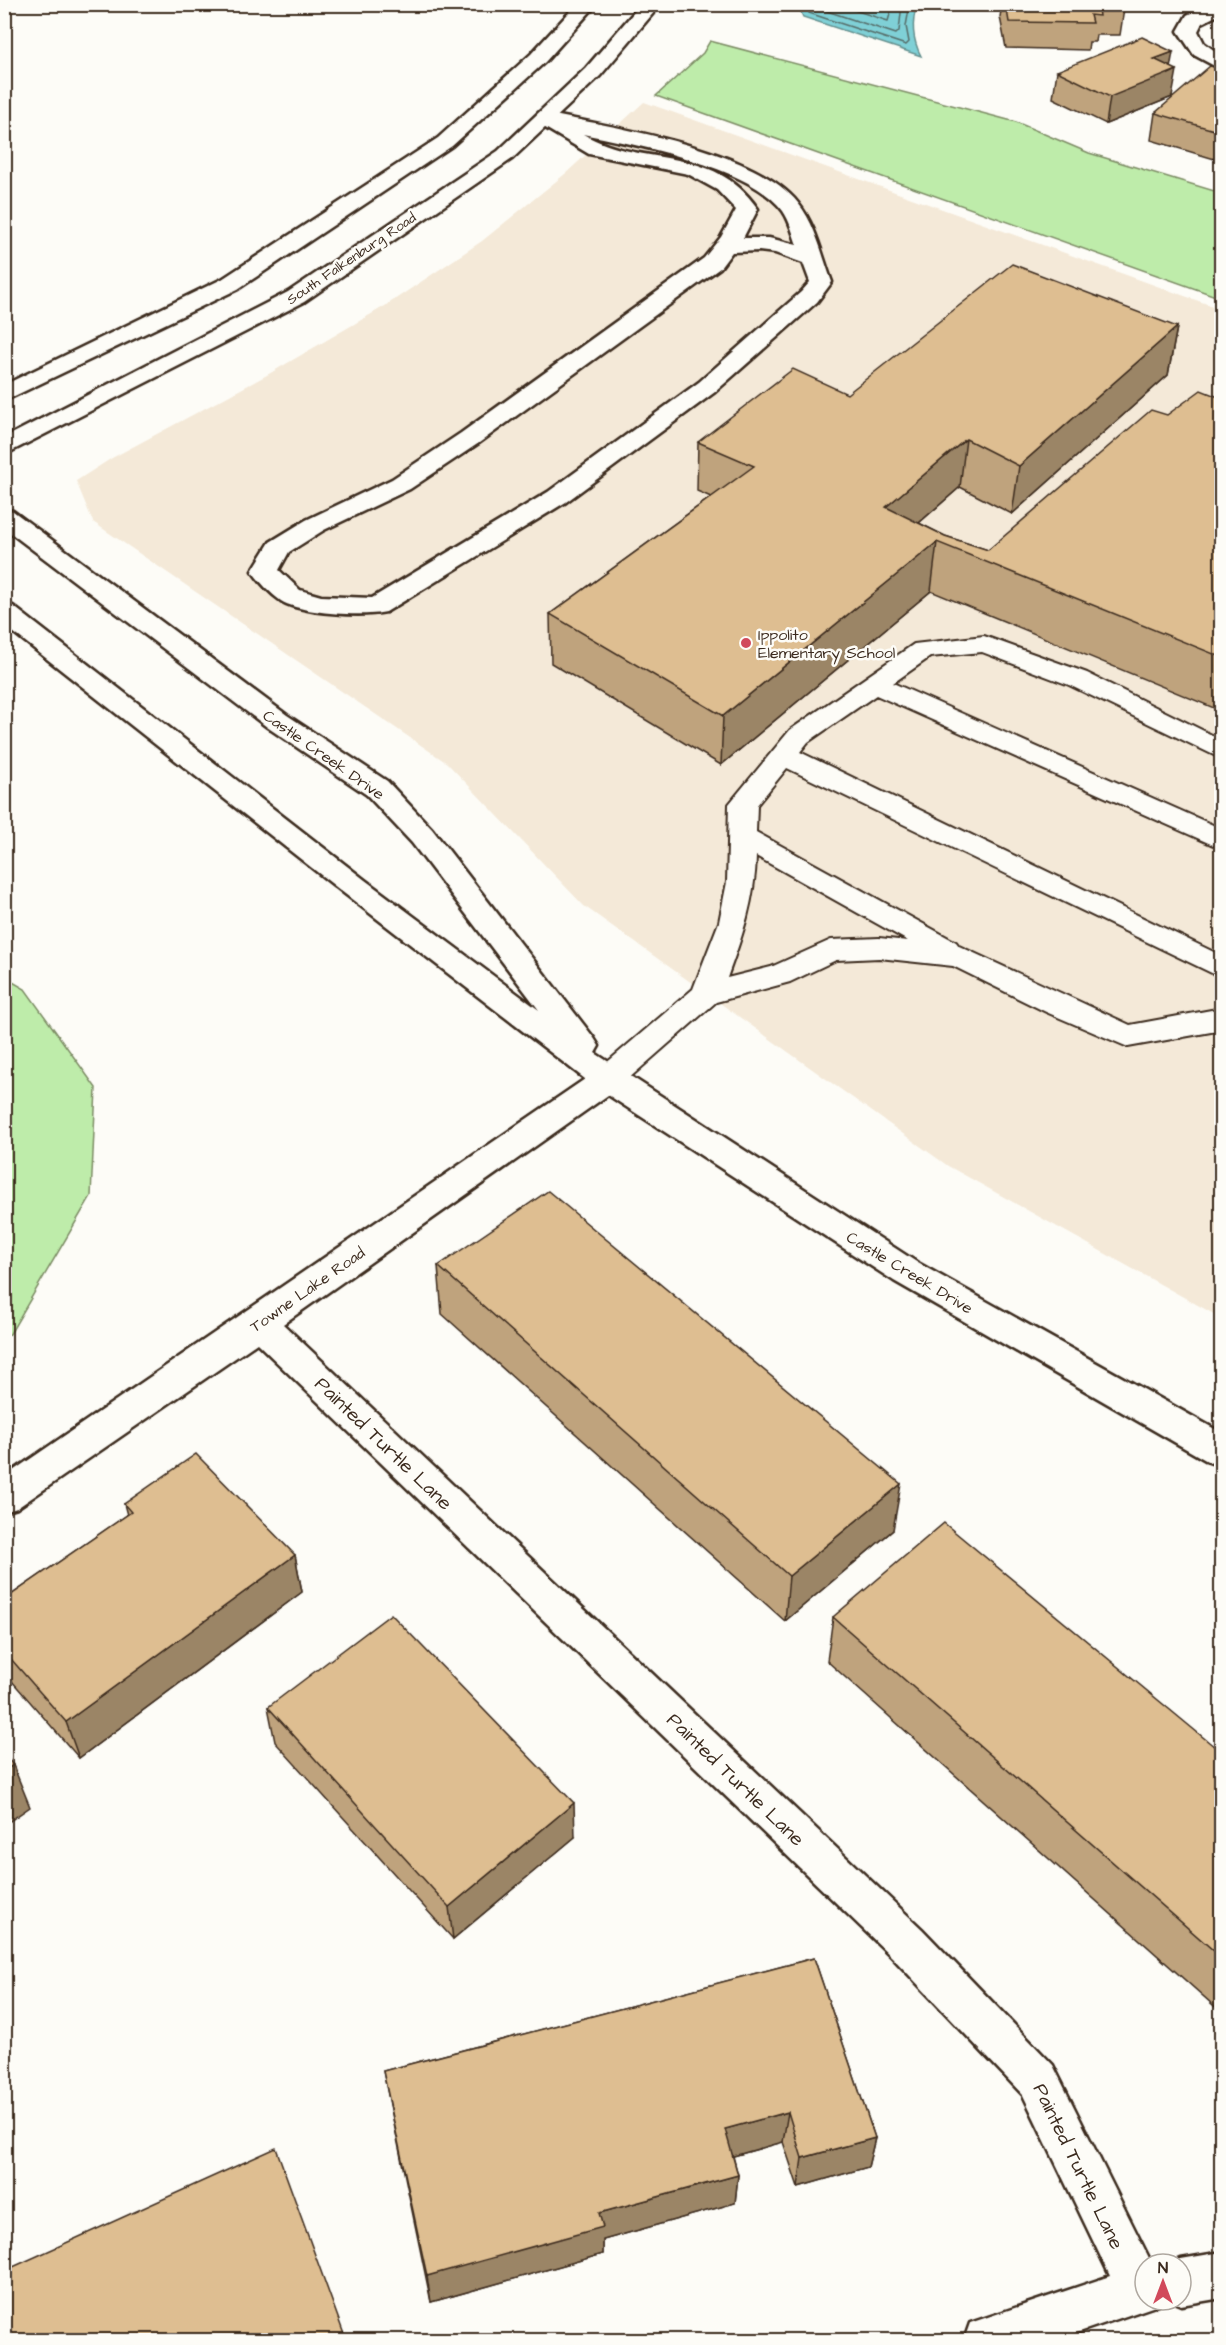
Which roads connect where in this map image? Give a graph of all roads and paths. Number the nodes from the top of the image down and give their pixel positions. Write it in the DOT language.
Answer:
graph roads {
  1 [pos="588,4"];
  2 [pos="594,4"];
  3 [pos="652,4"];
  4 [pos="1221,6"];
  5 [pos="1221,64"];
  6 [pos="533,107"];
  7 [pos="725,246"];
  8 [pos="812,258"];
  9 [pos="4,394"];
  10 [pos="4,448"];
  11 [pos="4,516"];
  12 [pos="4,612"];
  13 [pos="873,684"];
  14 [pos="1221,750"];
  15 [pos="783,754"];
  16 [pos="742,836"];
  17 [pos="1221,840"];
  18 [pos="959,956"];
  19 [pos="1221,968"];
  20 [pos="706,994"];
  21 [pos="1221,1019"];
  22 [pos="608,1079"];
  23 [pos="259,1323"];
  24 [pos="1221,1451"];
  25 [pos="4,1497"];
  26 [pos="1136,2252"];
  27 [pos="1221,2276"];
  28 [pos="1193,2280"];
  29 [pos="1133,2293"];
  30 [pos="987,2340"];
  1 -- 9 [label="street"];
  2 -- 6 [label="street"];
  3 -- 6 [label="street, South Falkenburg Road"];
  4 -- 5 [label="street"];
  6 -- 7 [label="street"];
  6 -- 8 [label="street"];
  6 -- 10 [label="street, South Falkenburg Road"];
  7 -- 8 [label="street"];
  7 -- 8 [label="street"];
  11 -- 22 [label="street, Castle Creek Drive"];
  12 -- 22 [label="street, Castle Creek Drive"];
  13 -- 14 [label="lane"];
  13 -- 15 [label="lane"];
  13 -- 17 [label="lane"];
  15 -- 16 [label="lane"];
  15 -- 19 [label="lane"];
  16 -- 18 [label="lane"];
  16 -- 20 [label="lane"];
  18 -- 20 [label="lane"];
  18 -- 21 [label="lane"];
  20 -- 22 [label="lane"];
  22 -- 23 [label="street, Towne Lake Road"];
  22 -- 24 [label="street, Castle Creek Drive"];
  23 -- 25 [label="street, Towne Lake Road"];
  23 -- 26 [label="street, Painted Turtle Lane"];
  27 -- 28 [label="street"];
  29 -- 30 [label="street"];
}
